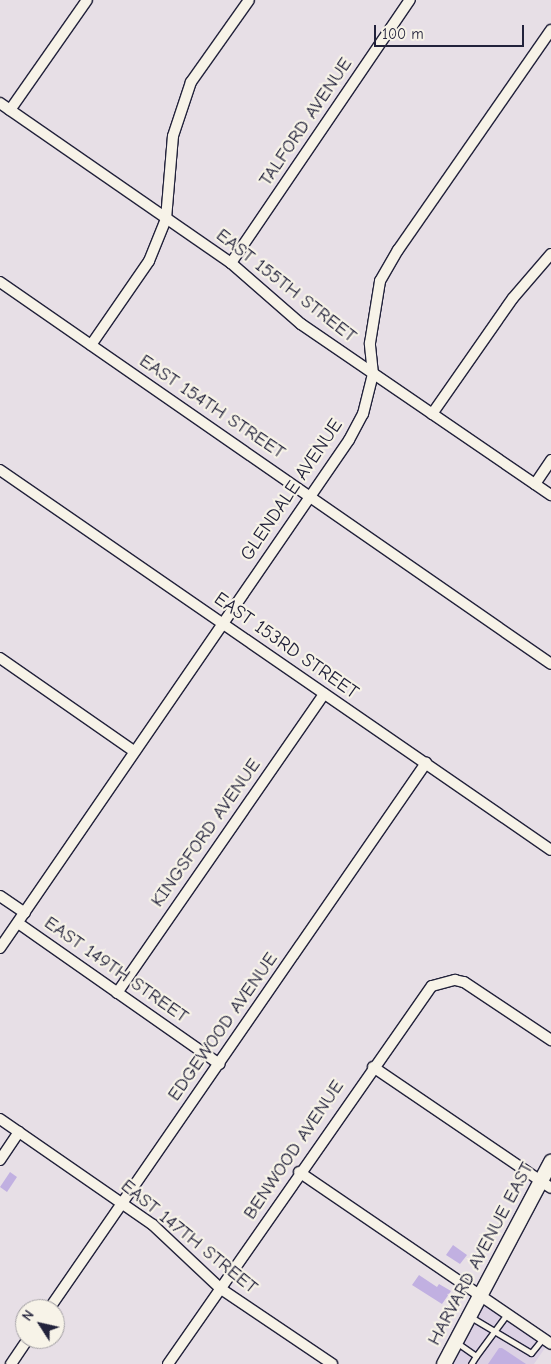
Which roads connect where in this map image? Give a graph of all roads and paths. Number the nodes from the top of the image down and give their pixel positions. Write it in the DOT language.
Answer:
graph roads {
  1 [pos="87,0"];
  2 [pos="249,0"];
  3 [pos="410,0"];
  4 [pos="551,30"];
  5 [pos="0,104"];
  6 [pos="10,110"];
  7 [pos="166,218"];
  8 [pos="551,254"];
  9 [pos="232,263"];
  10 [pos="0,282"];
  11 [pos="91,345"];
  12 [pos="373,374"];
  13 [pos="432,414"];
  14 [pos="551,460"];
  15 [pos="0,470"];
  16 [pos="535,484"];
  17 [pos="551,495"];
  18 [pos="310,496"];
  19 [pos="222,623"];
  20 [pos="0,658"];
  21 [pos="551,664"];
  22 [pos="324,694"];
  23 [pos="134,751"];
  24 [pos="426,764"];
  25 [pos="551,850"];
  26 [pos="0,896"];
  27 [pos="25,913"];
  28 [pos="18,923"];
  29 [pos="0,948"];
  30 [pos="117,992"];
  31 [pos="551,1040"];
  32 [pos="219,1064"];
  33 [pos="373,1067"];
  34 [pos="0,1119"];
  35 [pos="19,1132"];
  36 [pos="0,1160"];
  37 [pos="551,1162"];
  38 [pos="299,1172"];
  39 [pos="546,1185"];
  40 [pos="121,1204"];
  41 [pos="221,1288"];
  42 [pos="480,1295"];
  43 [pos="56,1299"];
  44 [pos="507,1314"];
  45 [pos="469,1316"];
  46 [pos="494,1329"];
  47 [pos="547,1341"];
  48 [pos="456,1342"];
  49 [pos="21,1349"];
  50 [pos="476,1356"];
  51 [pos="11,1364"];
  52 [pos="168,1364"];
  53 [pos="332,1364"];
  54 [pos="444,1364"];
  55 [pos="471,1364"];
  1 -- 6 [label="street"];
  2 -- 7 [label="street"];
  3 -- 9 [label="street, TALFORD AVENUE"];
  4 -- 12 [label="street, GLENDALE AVENUE"];
  5 -- 6 [label="street, EAST 155TH STREET"];
  6 -- 7 [label="street, EAST 155TH STREET"];
  7 -- 9 [label="street, EAST 155TH STREET"];
  7 -- 11 [label="street"];
  8 -- 13 [label="street"];
  9 -- 12 [label="street, EAST 155TH STREET"];
  10 -- 11 [label="street, EAST 154TH STREET"];
  11 -- 18 [label="street, EAST 154TH STREET"];
  12 -- 13 [label="street, EAST 155TH STREET"];
  12 -- 18 [label="street, GLENDALE AVENUE"];
  13 -- 16 [label="street, EAST 155TH STREET"];
  14 -- 16 [label="street"];
  15 -- 19 [label="street, EAST 153RD STREET"];
  16 -- 17 [label="street, EAST 155TH STREET"];
  18 -- 19 [label="street, GLENDALE AVENUE"];
  18 -- 21 [label="street, EAST 154TH STREET"];
  19 -- 22 [label="street, EAST 153RD STREET"];
  19 -- 23 [label="street, GLENDALE AVENUE"];
  20 -- 23 [label="street"];
  22 -- 24 [label="street, EAST 153RD STREET"];
  22 -- 30 [label="street, KINGSFORD AVENUE"];
  23 -- 27 [label="street, GLENDALE AVENUE"];
  24 -- 25 [label="street, EAST 153RD STREET"];
  24 -- 32 [label="street, EDGEWOOD AVENUE"];
  26 -- 27 [label="street, EAST 149TH STREET"];
  27 -- 28 [label="street, GLENDALE AVENUE"];
  28 -- 29 [label="street, GLENDALE AVENUE"];
  28 -- 30 [label="street, EAST 149TH STREET"];
  30 -- 32 [label="street, EAST 149TH STREET"];
  31 -- 33 [label="street, BENWOOD AVENUE"];
  32 -- 40 [label="street, EDGEWOOD AVENUE"];
  33 -- 38 [label="street, BENWOOD AVENUE"];
  33 -- 39 [label="street"];
  34 -- 35 [label="street, EAST 147TH STREET"];
  35 -- 36 [label="street"];
  35 -- 40 [label="street, EAST 147TH STREET"];
  37 -- 39 [label="main road, HARVARD AVENUE EAST"];
  38 -- 41 [label="street, BENWOOD AVENUE"];
  38 -- 42 [label="street"];
  39 -- 42 [label="main road, HARVARD AVENUE EAST"];
  40 -- 41 [label="street, EAST 147TH STREET"];
  40 -- 43 [label="street, EDGEWOOD AVENUE"];
  41 -- 52 [label="street, BENWOOD AVENUE"];
  41 -- 53 [label="street, EAST 147TH STREET"];
  42 -- 44 [label="street"];
  42 -- 45 [label="main road, HARVARD AVENUE EAST"];
  44 -- 46 [label="lane"];
  44 -- 47 [label="street"];
  45 -- 46 [label="lane"];
  45 -- 48 [label="main road, HARVARD AVENUE EAST"];
  46 -- 47 [label="lane"];
  46 -- 50 [label="lane"];
  48 -- 50 [label="lane"];
  48 -- 54 [label="main road, HARVARD AVENUE EAST"];
  49 -- 51 [label="street"];
  50 -- 55 [label="lane"];
}
